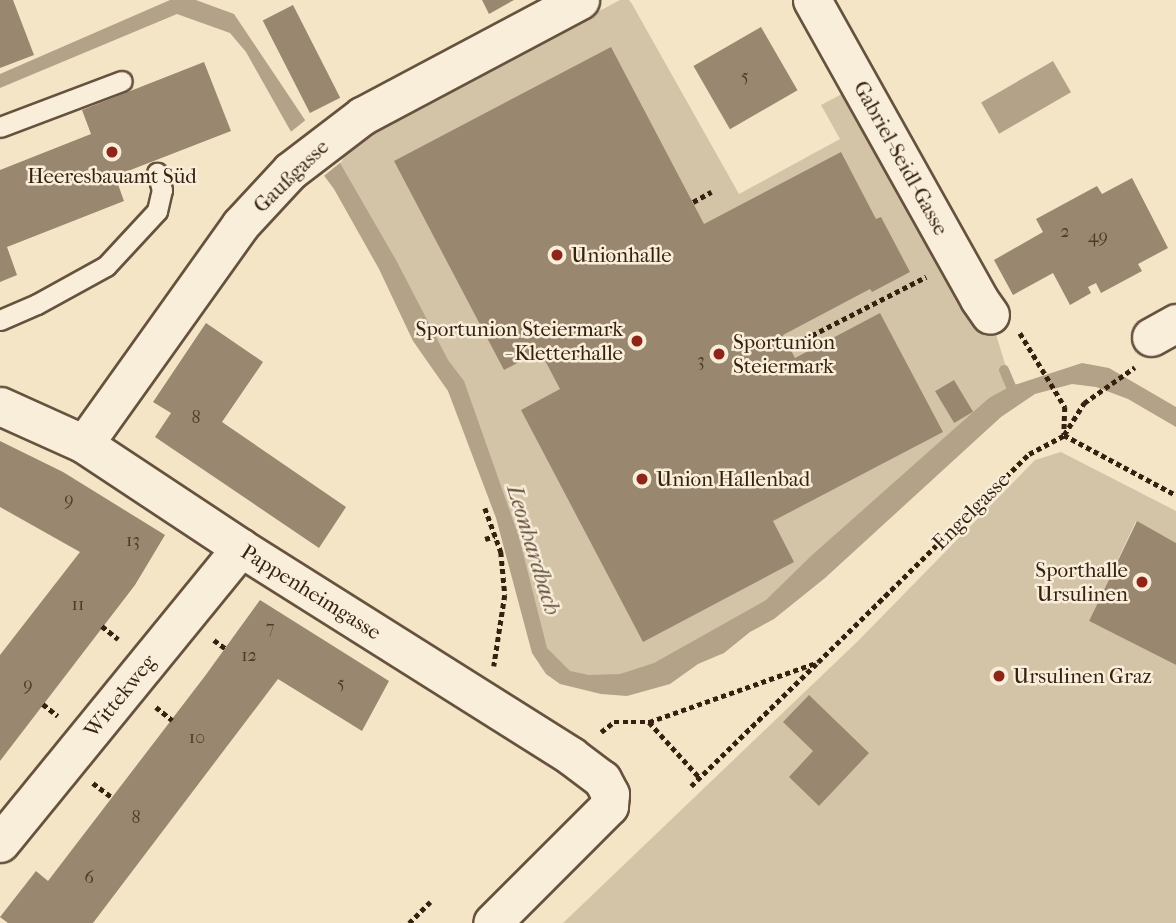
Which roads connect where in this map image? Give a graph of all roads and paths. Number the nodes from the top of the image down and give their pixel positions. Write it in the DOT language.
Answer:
graph roads {
  1 [pos="580,0"];
  2 [pos="813,0"];
  3 [pos="122,81"];
  4 [pos="0,127"];
  5 [pos="157,173"];
  6 [pos="711,192"];
  7 [pos="693,202"];
  8 [pos="958,261"];
  9 [pos="990,315"];
  10 [pos="0,320"];
  11 [pos="789,347"];
  12 [pos="1034,354"];
  13 [pos="1129,372"];
  14 [pos="0,406"];
  15 [pos="1064,435"];
  16 [pos="84,444"];
  17 [pos="1176,495"];
  18 [pos="485,509"];
  19 [pos="495,536"];
  20 [pos="485,539"];
  21 [pos="241,548"];
  22 [pos="102,626"];
  23 [pos="121,641"];
  24 [pos="818,662"];
  25 [pos="493,674"];
  26 [pos="150,702"];
  27 [pos="172,720"];
  28 [pos="614,722"];
  29 [pos="649,722"];
  30 [pos="699,777"];
  31 [pos="89,780"];
  32 [pos="691,786"];
  33 [pos="113,798"];
  34 [pos="0,843"];
  35 [pos="430,902"];
  36 [pos="409,923"];
  37 [pos="492,923"];
  1 -- 16 [label="street, Gaußgasse"];
  2 -- 8 [label="street, Gabriel-Seidl-Gasse"];
  3 -- 4 [label="lane"];
  5 -- 10 [label="lane"];
  6 -- 7 [label="path"];
  8 -- 9 [label="street, Gabriel-Seidl-Gasse"];
  8 -- 11 [label="path"];
  12 -- 15 [label="path"];
  13 -- 15 [label="path, Engelgasse"];
  14 -- 16 [label="street, Pappenheimgasse"];
  15 -- 17 [label="path"];
  15 -- 24 [label="path, Engelgasse"];
  16 -- 21 [label="street, Pappenheimgasse"];
  18 -- 19 [label="path"];
  19 -- 20 [label="path"];
  19 -- 25 [label="path"];
  21 -- 34 [label="street, Wittekweg"];
  21 -- 37 [label="street, Pappenheimgasse"];
  22 -- 23 [label="path"];
  24 -- 29 [label="path, Engelgasse"];
  24 -- 30 [label="path, Engelgasse"];
  26 -- 27 [label="path"];
  28 -- 29 [label="path, Engelgasse"];
  29 -- 30 [label="path"];
  30 -- 32 [label="path, Engelgasse"];
  31 -- 33 [label="path"];
  35 -- 36 [label="path"];
}
